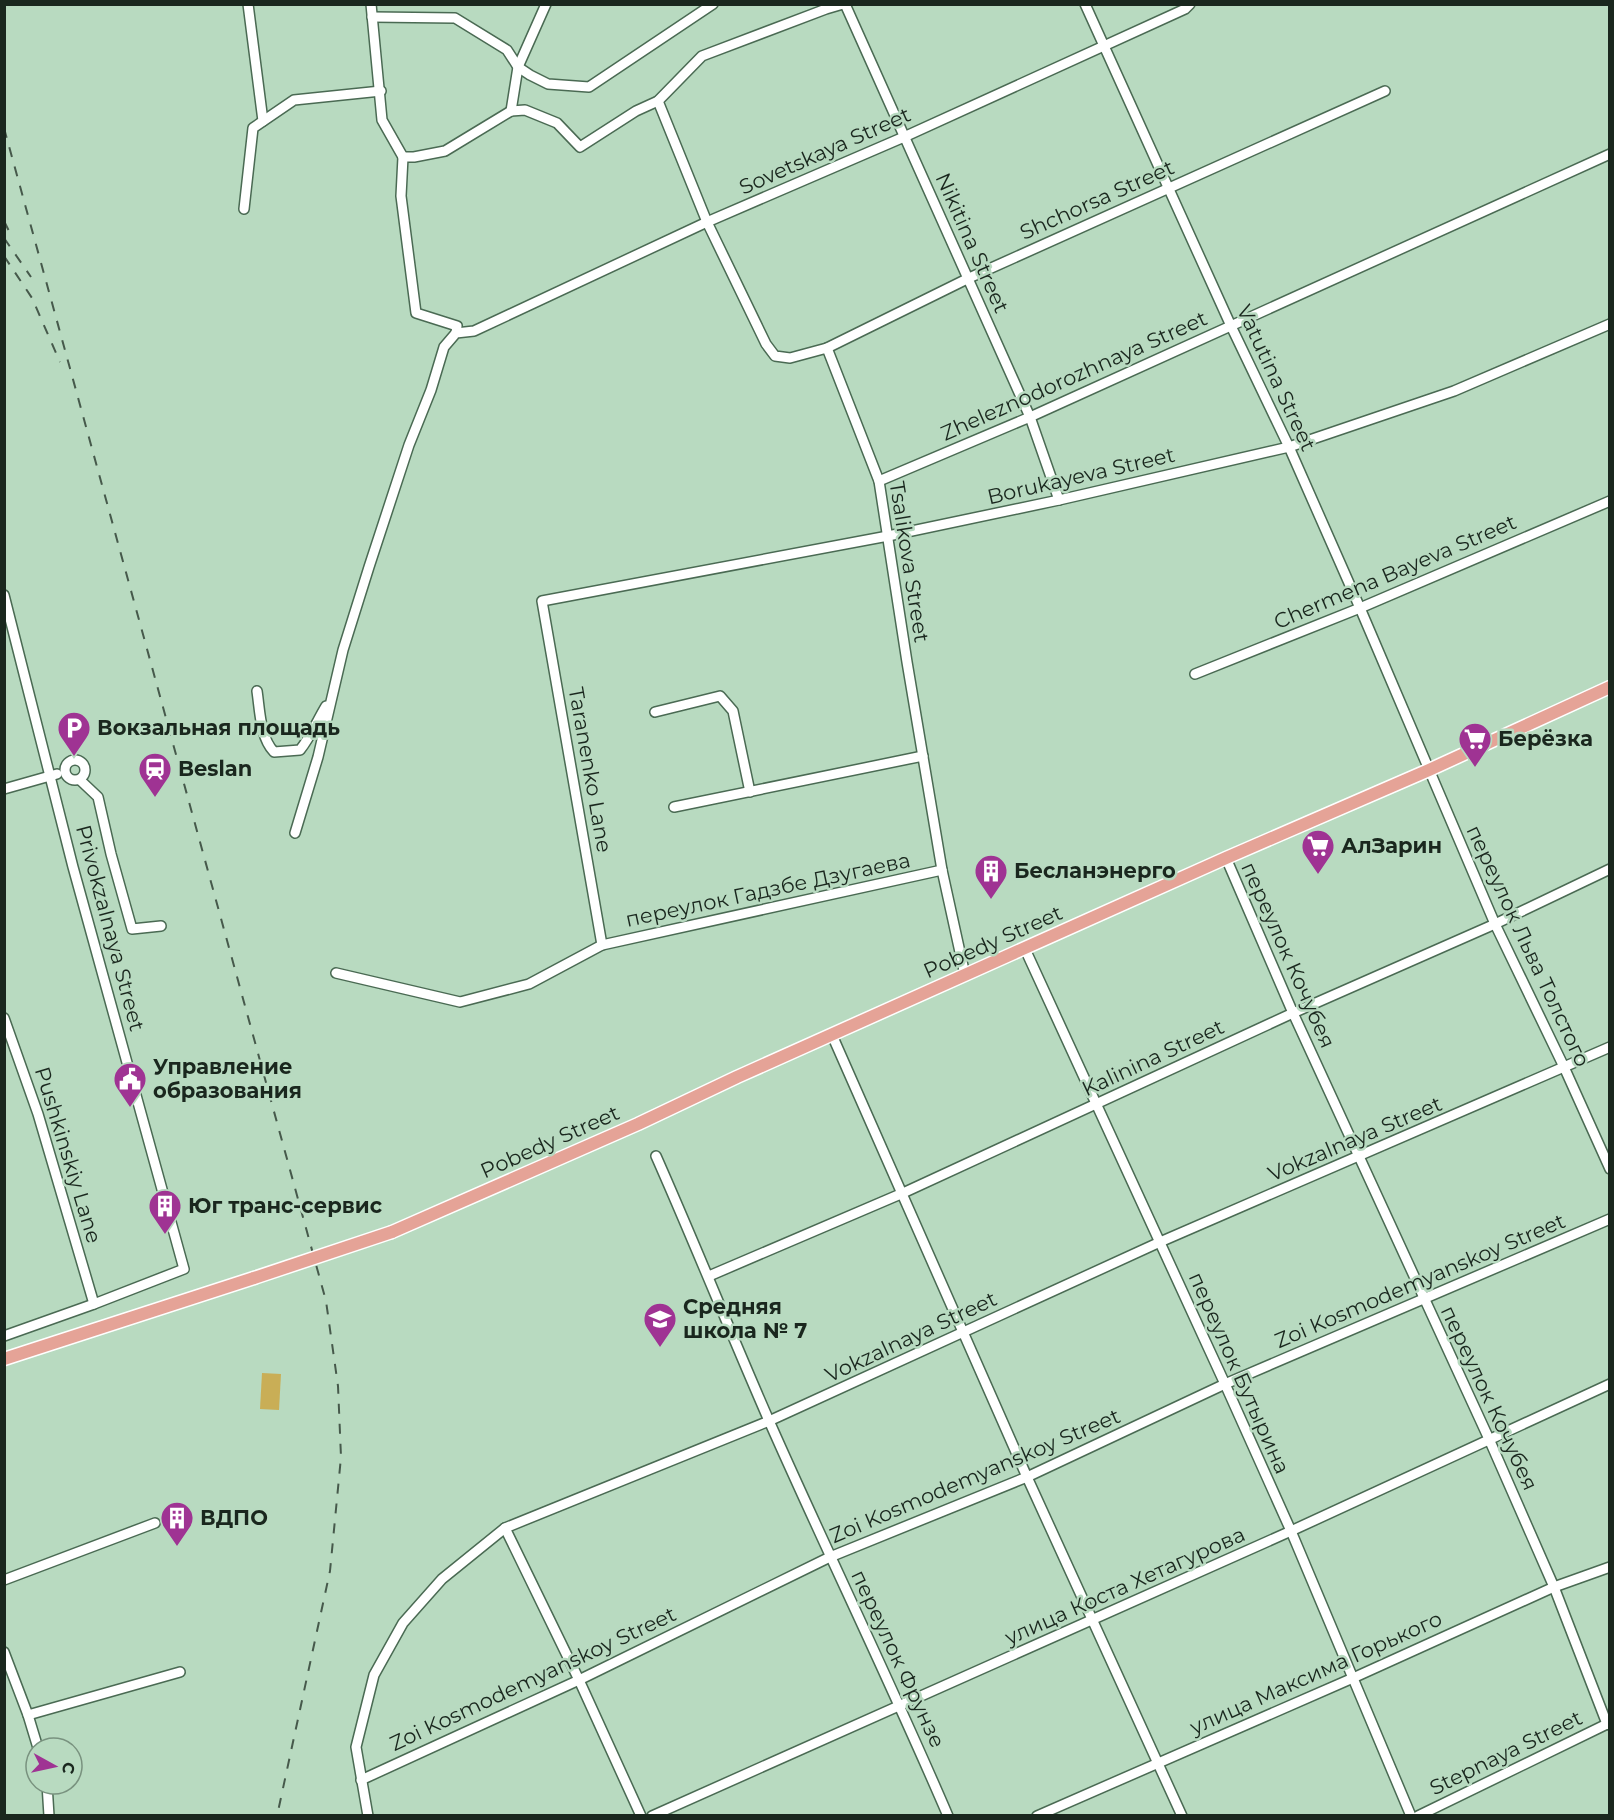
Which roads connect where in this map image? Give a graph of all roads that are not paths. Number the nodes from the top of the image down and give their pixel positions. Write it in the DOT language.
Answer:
graph roads {
  1 [pos="248,4"];
  2 [pos="371,4"];
  3 [pos="546,4"];
  4 [pos="713,4"];
  5 [pos="844,4"];
  6 [pos="1085,4"];
  7 [pos="1190,4"];
  8 [pos="372,17"];
  9 [pos="1103,46"];
  10 [pos="518,67"];
  11 [pos="381,91"];
  12 [pos="1385,91"];
  13 [pos="658,101"];
  14 [pos="511,111"];
  15 [pos="263,121"];
  16 [pos="904,137"];
  17 [pos="1610,154"];
  18 [pos="403,157"];
  19 [pos="1168,187"];
  20 [pos="244,209"];
  21 [pos="707,222"];
  22 [pos="969,278"];
  23 [pos="1610,324"];
  24 [pos="1231,326"];
  25 [pos="456,333"];
  26 [pos="827,348"];
  27 [pos="1030,417"];
  28 [pos="1289,447"];
  29 [pos="879,482"];
  30 [pos="1059,500"];
  31 [pos="1610,501"];
  32 [pos="888,536"];
  33 [pos="4,594"];
  34 [pos="542,601"];
  35 [pos="1360,608"];
  36 [pos="1195,674"];
  37 [pos="1610,687"];
  38 [pos="257,691"];
  39 [pos="332,698"];
  40 [pos="655,712"];
  41 [pos="923,756"];
  42 [pos="1430,770"];
  43 [pos="66,772"];
  44 [pos="51,776"];
  45 [pos="84,780"];
  46 [pos="4,789"];
  47 [pos="750,792"];
  48 [pos="674,807"];
  49 [pos="295,833"];
  50 [pos="1226,858"];
  51 [pos="1610,869"];
  52 [pos="942,870"];
  53 [pos="1495,924"];
  54 [pos="161,926"];
  55 [pos="602,945"];
  56 [pos="1025,949"];
  57 [pos="336,974"];
  58 [pos="965,975"];
  59 [pos="1293,1013"];
  60 [pos="4,1018"];
  61 [pos="832,1035"];
  62 [pos="1610,1047"];
  63 [pos="1564,1067"];
  64 [pos="1096,1105"];
  65 [pos="656,1156"];
  66 [pos="1359,1157"];
  67 [pos="1610,1169"];
  68 [pos="903,1193"];
  69 [pos="1610,1220"];
  70 [pos="1160,1242"];
  71 [pos="709,1276"];
  72 [pos="1423,1298"];
  73 [pos="94,1304"];
  74 [pos="963,1333"];
  75 [pos="4,1336"];
  76 [pos="4,1359"];
  77 [pos="1225,1384"];
  78 [pos="1610,1384"];
  79 [pos="769,1421"];
  80 [pos="1489,1439"];
  81 [pos="1027,1477"];
  82 [pos="155,1523"];
  83 [pos="505,1528"];
  84 [pos="1291,1531"];
  85 [pos="830,1557"];
  86 [pos="1610,1567"];
  87 [pos="4,1580"];
  88 [pos="1554,1587"];
  89 [pos="1092,1621"];
  90 [pos="4,1652"];
  91 [pos="180,1672"];
  92 [pos="1353,1678"];
  93 [pos="579,1680"];
  94 [pos="900,1704"];
  95 [pos="28,1715"];
  96 [pos="1609,1724"];
  97 [pos="34,1736"];
  98 [pos="1157,1762"];
  99 [pos="361,1780"];
  100 [pos="48,1796"];
  101 [pos="49,1815"];
  102 [pos="368,1815"];
  103 [pos="641,1815"];
  104 [pos="652,1815"];
  105 [pos="948,1815"];
  106 [pos="1037,1815"];
  107 [pos="1182,1815"];
  108 [pos="1411,1815"];
  109 [pos="1418,1815"];
  1 -- 15 [label="street"];
  2 -- 8 [label="street"];
  3 -- 10 [label="street"];
  4 -- 10 [label="street"];
  5 -- 13 [label="street"];
  5 -- 16 [label="street, Nikitina Street"];
  6 -- 9 [label="street, Vatutina Street"];
  7 -- 9 [label="street, Sovetskaya Street"];
  8 -- 10 [label="street"];
  8 -- 11 [label="street"];
  9 -- 16 [label="street, Sovetskaya Street"];
  9 -- 19 [label="street, Vatutina Street"];
  10 -- 14 [label="street"];
  11 -- 15 [label="street"];
  11 -- 18 [label="street"];
  12 -- 19 [label="street, Shchorsa Street"];
  13 -- 14 [label="street"];
  13 -- 21 [label="street"];
  14 -- 18 [label="street"];
  15 -- 20 [label="street"];
  16 -- 21 [label="street, Sovetskaya Street"];
  16 -- 22 [label="street, Nikitina Street"];
  17 -- 24 [label="street, Zheleznodorozhnaya Street"];
  18 -- 25 [label="street"];
  19 -- 22 [label="street, Shchorsa Street"];
  19 -- 24 [label="street, Vatutina Street"];
  21 -- 25 [label="street, Sovetskaya Street"];
  21 -- 26 [label="street"];
  22 -- 26 [label="street, Shchorsa Street"];
  22 -- 27 [label="street, Nikitina Street"];
  23 -- 28 [label="street, Borukayeva Street"];
  24 -- 27 [label="street, Zheleznodorozhnaya Street"];
  24 -- 28 [label="street, Vatutina Street"];
  25 -- 39 [label="street"];
  26 -- 29 [label="street, Tsalikova Street"];
  27 -- 29 [label="street, Zheleznodorozhnaya Street"];
  27 -- 30 [label="street, Nikitina Street"];
  28 -- 30 [label="street, Borukayeva Street"];
  28 -- 35 [label="street, Vatutina Street"];
  29 -- 32 [label="street, Tsalikova Street"];
  30 -- 32 [label="street, Borukayeva Street"];
  31 -- 35 [label="street, Chermena Bayeva Street"];
  32 -- 34 [label="street, Borukayeva Street"];
  32 -- 41 [label="street, Tsalikova Street"];
  33 -- 44 [label="street, Privokzalnaya Street"];
  34 -- 55 [label="street, Taranenko Lane"];
  35 -- 36 [label="street, Chermena Bayeva Street"];
  35 -- 42 [label="street, Vatutina Street"];
  37 -- 42 [label="main road, Pobedy Street"];
  38 -- 39 [label="street"];
  39 -- 49 [label="street"];
  40 -- 47 [label="street"];
  41 -- 47 [label="street"];
  41 -- 52 [label="street, Tsalikova Street"];
  42 -- 50 [label="main road, Pobedy Street"];
  42 -- 53 [label="street, переулок Льва Толстого"];
  43 -- 44 [label="street"];
  43 -- 45 [label="street"];
  43 -- 45 [label="street"];
  44 -- 46 [label="street"];
  44 -- 73 [label="street, Privokzalnaya Street"];
  45 -- 54 [label="street"];
  47 -- 48 [label="street"];
  50 -- 56 [label="main road, Pobedy Street"];
  50 -- 59 [label="street, переулок Кочубея"];
  51 -- 53 [label="street, Kalinina Street"];
  52 -- 55 [label="street, переулок Гадзбе Дзугаева"];
  52 -- 58 [label="street, Tsalikova Street"];
  53 -- 59 [label="street, Kalinina Street"];
  53 -- 63 [label="street, переулок Льва Толстого"];
  55 -- 57 [label="street, переулок Гадзбе Дзугаева"];
  56 -- 58 [label="main road, Pobedy Street"];
  56 -- 64 [label="street, переулок Бутырина"];
  58 -- 61 [label="main road, Pobedy Street"];
  59 -- 64 [label="street, Kalinina Street"];
  59 -- 66 [label="street, переулок Кочубея"];
  60 -- 73 [label="street, Pushkinskiy Lane"];
  61 -- 68 [label="street"];
  61 -- 76 [label="main road, Pobedy Street, bridge"];
  62 -- 63 [label="street, Vokzalnaya Street"];
  63 -- 66 [label="street, Vokzalnaya Street"];
  63 -- 67 [label="street, переулок Льва Толстого"];
  64 -- 68 [label="street, Kalinina Street"];
  64 -- 70 [label="street, переулок Бутырина"];
  65 -- 71 [label="street, переулок Фрунзе"];
  66 -- 70 [label="street, Vokzalnaya Street"];
  66 -- 72 [label="street, переулок Кочубея"];
  68 -- 71 [label="street, Kalinina Street"];
  68 -- 74 [label="street"];
  69 -- 72 [label="street, Zoi Kosmodemyanskoy Street"];
  70 -- 74 [label="street, Vokzalnaya Street"];
  70 -- 77 [label="street, переулок Бутырина"];
  71 -- 79 [label="street, переулок Фрунзе"];
  72 -- 77 [label="street, Zoi Kosmodemyanskoy Street"];
  72 -- 80 [label="street, переулок Кочубея"];
  73 -- 75 [label="street"];
  74 -- 79 [label="street, Vokzalnaya Street"];
  74 -- 81 [label="street"];
  77 -- 81 [label="street, Zoi Kosmodemyanskoy Street"];
  77 -- 84 [label="street, переулок Бутырина"];
  78 -- 80 [label="street, улица Коста Хетагурова"];
  79 -- 83 [label="street, Vokzalnaya Street"];
  79 -- 85 [label="street, переулок Фрунзе"];
  80 -- 84 [label="street, улица Коста Хетагурова"];
  80 -- 88 [label="street, переулок Кочубея"];
  81 -- 85 [label="street, Zoi Kosmodemyanskoy Street"];
  81 -- 89 [label="street"];
  82 -- 87 [label="street"];
  83 -- 93 [label="street"];
  83 -- 99 [label="street, Vokzalnaya Street"];
  84 -- 89 [label="street, улица Коста Хетагурова"];
  84 -- 92 [label="street, переулок Бутырина"];
  85 -- 93 [label="street, Zoi Kosmodemyanskoy Street"];
  85 -- 94 [label="street, переулок Фрунзе"];
  86 -- 88 [label="street, улица Максима Горького"];
  88 -- 92 [label="street, улица Максима Горького"];
  88 -- 96 [label="street, переулок Кочубея"];
  89 -- 94 [label="street, улица Коста Хетагурова"];
  89 -- 98 [label="street"];
  90 -- 95 [label="street"];
  91 -- 95 [label="street"];
  92 -- 98 [label="street, улица Максима Горького"];
  92 -- 108 [label="street, переулок Бутырина"];
  93 -- 99 [label="street, Zoi Kosmodemyanskoy Street"];
  93 -- 103 [label="street"];
  94 -- 104 [label="street, улица Коста Хетагурова"];
  94 -- 105 [label="street, переулок Фрунзе"];
  95 -- 97 [label="street"];
  96 -- 109 [label="street, Stepnaya Street"];
  98 -- 106 [label="street, улица Максима Горького"];
  98 -- 107 [label="street"];
  99 -- 102 [label="street, Vokzalnaya Street"];
  100 -- 101 [label="street"];
}
